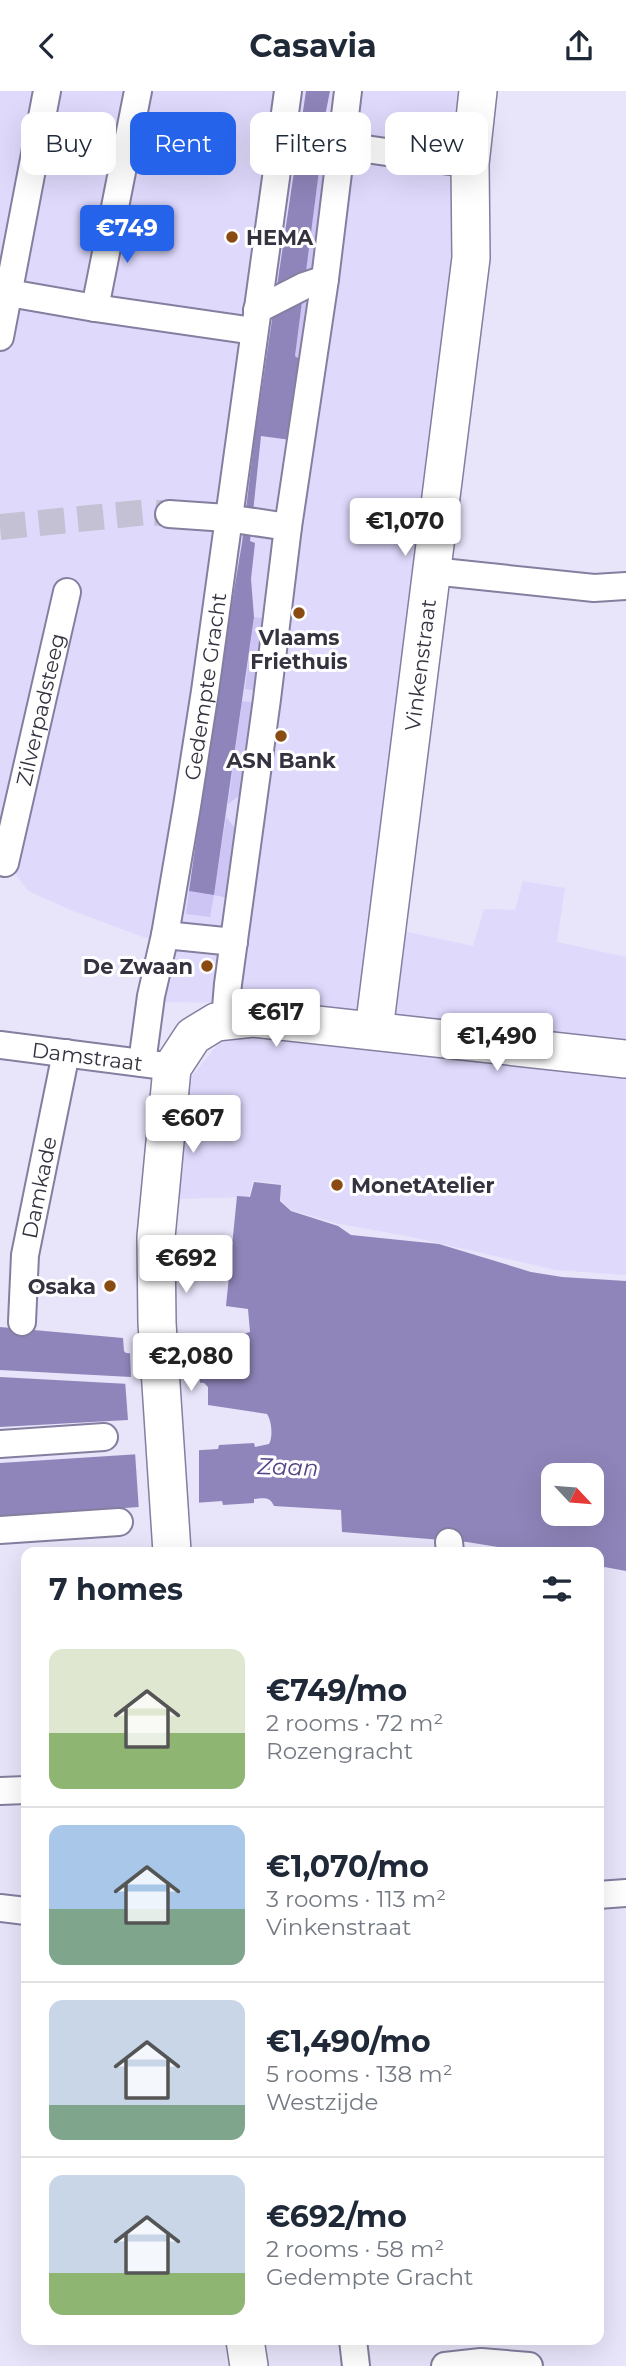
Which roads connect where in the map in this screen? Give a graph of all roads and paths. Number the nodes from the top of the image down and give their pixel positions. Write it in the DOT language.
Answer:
graph roads {
  1 [pos="47,91"];
  2 [pos="138,91"];
  3 [pos="288,91"];
  4 [pos="348,91"];
  5 [pos="478,91"];
  6 [pos="298,112"];
  7 [pos="332,112"];
  8 [pos="476,112"];
  9 [pos="302,175"];
  10 [pos="312,175"];
  11 [pos="470,175"];
  12 [pos="315,282"];
  13 [pos="9,293"];
  14 [pos="95,308"];
  15 [pos="263,313"];
  16 [pos="0,337"];
  17 [pos="169,514"];
  18 [pos="244,521"];
  19 [pos="288,527"];
  20 [pos="432,572"];
  21 [pos="626,586"];
  22 [pos="67,591"];
  23 [pos="0,861"];
  24 [pos="172,935"];
  25 [pos="234,942"];
  26 [pos="225,1020"];
  27 [pos="374,1030"];
  28 [pos="0,1045"];
  29 [pos="66,1053"];
  30 [pos="626,1059"];
  31 [pos="157,1065"];
  32 [pos="22,1322"];
  33 [pos="104,1437"];
  34 [pos="0,1444"];
  35 [pos="120,1521"];
  36 [pos="0,1530"];
  37 [pos="172,1547"];
  38 [pos="21,1790"];
  39 [pos="0,1791"];
  40 [pos="626,1893"];
  41 [pos="604,1895"];
  42 [pos="0,1908"];
  43 [pos="21,1910"];
  44 [pos="246,2345"];
  45 [pos="354,2345"];
  46 [pos="481,2364"];
  47 [pos="249,2366"];
  48 [pos="356,2366"];
  49 [pos="445,2366"];
  50 [pos="529,2366"];
  1 -- 13 [label="street"];
  2 -- 14 [label="street"];
  3 -- 6 [label="street, Gedempte Gracht"];
  4 -- 7 [label="street, Gedempte Gracht"];
  5 -- 8 [label="street, Vinkenstraat"];
  9 -- 15 [label="street, Gedempte Gracht"];
  10 -- 12 [label="street, Gedempte Gracht"];
  11 -- 20 [label="street, Vinkenstraat"];
  12 -- 15 [label="street"];
  12 -- 19 [label="street, Gedempte Gracht"];
  13 -- 14 [label="street"];
  13 -- 16 [label="street"];
  14 -- 15 [label="street"];
  15 -- 18 [label="street, Gedempte Gracht"];
  17 -- 18 [label="street"];
  18 -- 19 [label="street"];
  18 -- 24 [label="street, Gedempte Gracht"];
  19 -- 25 [label="street, Gedempte Gracht"];
  20 -- 21 [label="street"];
  20 -- 27 [label="street, Vinkenstraat"];
  22 -- 23 [label="street, Zilverpadsteeg"];
  24 -- 25 [label="street"];
  24 -- 31 [label="street, Gedempte Gracht"];
  25 -- 26 [label="street, Gedempte Gracht"];
  26 -- 27 [label="street"];
  26 -- 31 [label="street"];
  27 -- 30 [label="street"];
  28 -- 29 [label="street, Damstraat"];
  29 -- 31 [label="street, Damstraat"];
  29 -- 32 [label="street, Damkade"];
  31 -- 37 [label="street, Gedempte Gracht"];
  33 -- 34 [label="street"];
  35 -- 36 [label="street"];
  38 -- 39 [label="street"];
  40 -- 41 [label="street"];
  42 -- 43 [label="street"];
  44 -- 47 [label="street"];
  45 -- 48 [label="street"];
  46 -- 49 [label="street"];
  46 -- 50 [label="street"];
}
